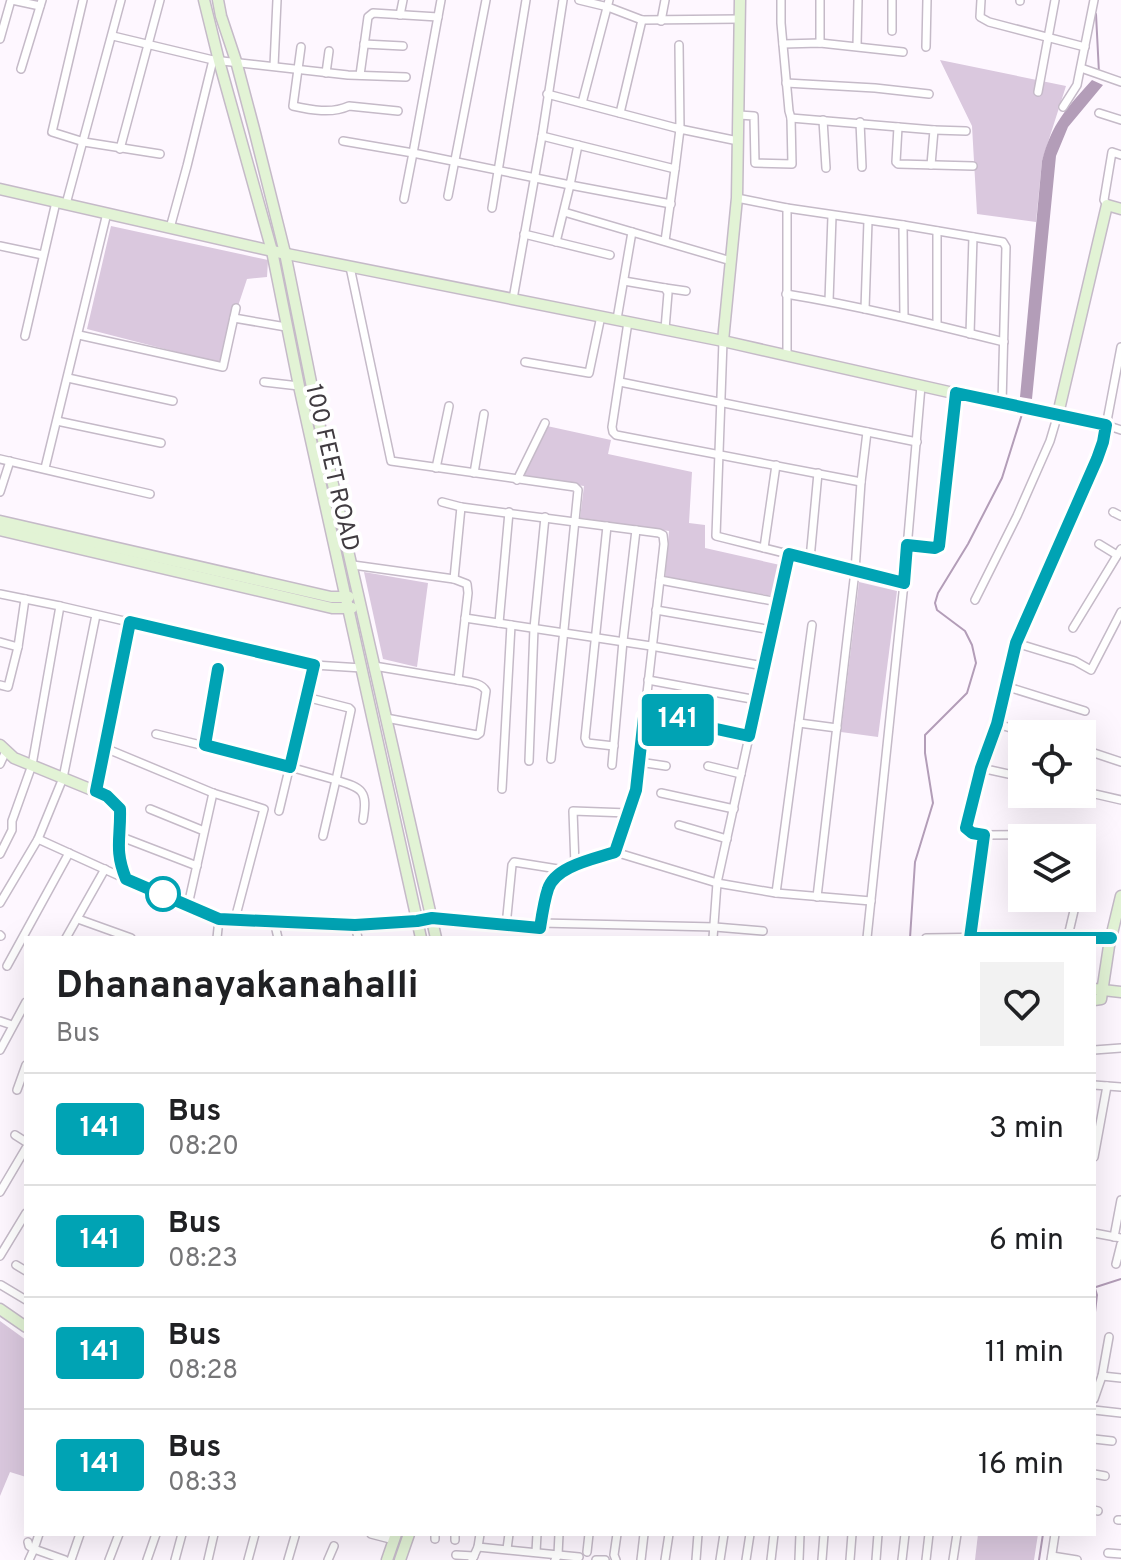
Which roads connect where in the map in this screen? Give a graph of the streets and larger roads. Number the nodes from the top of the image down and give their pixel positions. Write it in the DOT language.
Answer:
graph roads {
  1 [pos="12,0"];
  2 [pos="83,0"];
  3 [pos="121,0"];
  4 [pos="160,0"];
  5 [pos="204,0"];
  6 [pos="218,0"];
  7 [pos="277,0"];
  8 [pos="403,0"];
  9 [pos="441,0"];
  10 [pos="486,0"];
  11 [pos="526,0"];
  12 [pos="563,0"];
  13 [pos="579,0"];
  14 [pos="665,0"];
  15 [pos="740,0"];
  16 [pos="781,0"];
  17 [pos="820,0"];
  18 [pos="858,0"];
  19 [pos="892,0"];
  20 [pos="927,0"];
  21 [pos="981,0"];
  22 [pos="1055,0"];
  23 [pos="1094,0"];
  24 [pos="41,3"];
  25 [pos="609,3"];
  26 [pos="400,15"];
  27 [pos="438,17"];
  28 [pos="740,19"];
  29 [pos="642,20"];
  30 [pos="661,21"];
  31 [pos="892,31"];
  32 [pos="113,36"];
  33 [pos="1047,36"];
  34 [pos="0,39"];
  35 [pos="820,43"];
  36 [pos="147,44"];
  37 [pos="364,44"];
  38 [pos="783,44"];
  39 [pos="679,45"];
  40 [pos="403,46"];
  41 [pos="857,46"];
  42 [pos="301,47"];
  43 [pos="926,47"];
  44 [pos="1085,47"];
  45 [pos="329,51"];
  46 [pos="903,52"];
  47 [pos="216,60"];
  48 [pos="236,61"];
  49 [pos="274,66"];
  50 [pos="1081,68"];
  51 [pos="21,69"];
  52 [pos="297,69"];
  53 [pos="326,73"];
  54 [pos="360,75"];
  55 [pos="406,77"];
  56 [pos="1121,82"];
  57 [pos="786,83"];
  58 [pos="1038,92"];
  59 [pos="547,94"];
  60 [pos="929,94"];
  61 [pos="582,103"];
  62 [pos="1063,107"];
  63 [pos="398,111"];
  64 [pos="620,113"];
  65 [pos="1099,113"];
  66 [pos="739,115"];
  67 [pos="791,118"];
  68 [pos="823,120"];
  69 [pos="1121,120"];
  70 [pos="860,122"];
  71 [pos="898,127"];
  72 [pos="680,129"];
  73 [pos="934,130"];
  74 [pos="966,131"];
  75 [pos="542,136"];
  76 [pos="343,141"];
  77 [pos="738,141"];
  78 [pos="84,142"];
  79 [pos="578,145"];
  80 [pos="120,149"];
  81 [pos="413,153"];
  82 [pos="160,154"];
  83 [pos="1121,155"];
  84 [pos="455,162"];
  85 [pos="931,165"];
  86 [pos="973,166"];
  87 [pos="862,167"];
  88 [pos="826,168"];
  89 [pos="675,169"];
  90 [pos="498,171"];
  91 [pos="534,178"];
  92 [pos="570,185"];
  93 [pos="0,189"];
  94 [pos="448,196"];
  95 [pos="737,198"];
  96 [pos="404,199"];
  97 [pos="61,203"];
  98 [pos="671,204"];
  99 [pos="1107,205"];
  100 [pos="492,208"];
  101 [pos="787,208"];
  102 [pos="1121,209"];
  103 [pos="564,212"];
  104 [pos="107,213"];
  105 [pos="832,216"];
  106 [pos="868,221"];
  107 [pos="903,225"];
  108 [pos="170,228"];
  109 [pos="937,231"];
  110 [pos="632,232"];
  111 [pos="524,234"];
  112 [pos="973,237"];
  113 [pos="665,241"];
  114 [pos="556,242"];
  115 [pos="0,246"];
  116 [pos="272,251"];
  117 [pos="285,253"];
  118 [pos="43,255"];
  119 [pos="610,255"];
  120 [pos="731,261"];
  121 [pos="350,267"];
  122 [pos="624,281"];
  123 [pos="665,288"];
  124 [pos="686,291"];
  125 [pos="786,294"];
  126 [pos="513,299"];
  127 [pos="829,301"];
  128 [pos="236,308"];
  129 [pos="865,309"];
  130 [pos="601,316"];
  131 [pos="904,317"];
  132 [pos="234,318"];
  133 [pos="623,320"];
  134 [pos="937,325"];
  135 [pos="286,327"];
  136 [pos="665,329"];
  137 [pos="970,334"];
  138 [pos="79,335"];
  139 [pos="25,336"];
  140 [pos="723,341"];
  141 [pos="1004,342"];
  142 [pos="1121,347"];
  143 [pos="787,356"];
  144 [pos="525,362"];
  145 [pos="68,378"];
  146 [pos="264,382"];
  147 [pos="620,382"];
  148 [pos="299,386"];
  149 [pos="921,386"];
  150 [pos="956,393"];
  151 [pos="173,401"];
  152 [pos="721,402"];
  153 [pos="1006,405"];
  154 [pos="449,406"];
  155 [pos="484,414"];
  156 [pos="1058,414"];
  157 [pos="57,421"];
  158 [pos="545,423"];
  159 [pos="1106,425"];
  160 [pos="1121,430"];
  161 [pos="867,432"];
  162 [pos="917,442"];
  163 [pos="161,443"];
  164 [pos="719,455"];
  165 [pos="0,459"];
  166 [pos="10,461"];
  167 [pos="776,465"];
  168 [pos="45,468"];
  169 [pos="436,468"];
  170 [pos="474,473"];
  171 [pos="818,473"];
  172 [pos="517,480"];
  173 [pos="861,482"];
  174 [pos="0,492"];
  175 [pos="150,494"];
  176 [pos="442,502"];
  177 [pos="461,507"];
  178 [pos="509,512"];
  179 [pos="1113,512"];
  180 [pos="1121,516"];
  181 [pos="545,517"];
  182 [pos="0,521"];
  183 [pos="574,521"];
  184 [pos="607,526"];
  185 [pos="0,530"];
  186 [pos="636,530"];
  187 [pos="1099,544"];
  188 [pos="907,545"];
  189 [pos="764,548"];
  190 [pos="1119,552"];
  191 [pos="789,554"];
  192 [pos="810,559"];
  193 [pos="353,565"];
  194 [pos="855,571"];
  195 [pos="454,579"];
  196 [pos="660,580"];
  197 [pos="904,583"];
  198 [pos="0,594"];
  199 [pos="360,595"];
  200 [pos="25,599"];
  201 [pos="975,600"];
  202 [pos="778,602"];
  203 [pos="347,603"];
  204 [pos="60,606"];
  205 [pos="362,607"];
  206 [pos="656,610"];
  207 [pos="1121,612"];
  208 [pos="96,615"];
  209 [pos="465,618"];
  210 [pos="130,622"];
  211 [pos="499,623"];
  212 [pos="511,625"];
  213 [pos="812,625"];
  214 [pos="534,628"];
  215 [pos="1073,628"];
  216 [pos="772,630"];
  217 [pos="562,633"];
  218 [pos="594,637"];
  219 [pos="623,641"];
  220 [pos="0,642"];
  221 [pos="1016,643"];
  222 [pos="651,646"];
  223 [pos="18,647"];
  224 [pos="314,665"];
  225 [pos="374,666"];
  226 [pos="764,666"];
  227 [pos="362,668"];
  228 [pos="218,669"];
  229 [pos="458,680"];
  230 [pos="648,680"];
  231 [pos="0,685"];
  232 [pos="1005,686"];
  233 [pos="306,697"];
  234 [pos="757,700"];
  235 [pos="362,709"];
  236 [pos="351,710"];
  237 [pos="1085,711"];
  238 [pos="644,717"];
  239 [pos="386,718"];
  240 [pos="799,723"];
  241 [pos="997,724"];
  242 [pos="1008,727"];
  243 [pos="837,728"];
  244 [pos="156,734"];
  245 [pos="749,736"];
  246 [pos="205,745"];
  247 [pos="614,746"];
  248 [pos="3,748"];
  249 [pos="105,748"];
  250 [pos="1096,754"];
  251 [pos="551,759"];
  252 [pos="529,761"];
  253 [pos="639,762"];
  254 [pos="1121,762"];
  255 [pos="0,764"];
  256 [pos="32,765"];
  257 [pos="612,765"];
  258 [pos="666,766"];
  259 [pos="708,766"];
  260 [pos="290,767"];
  261 [pos="981,768"];
  262 [pos="741,774"];
  263 [pos="1008,774"];
  264 [pos="63,778"];
  265 [pos="336,780"];
  266 [pos="502,789"];
  267 [pos="96,791"];
  268 [pos="213,793"];
  269 [pos="661,793"];
  270 [pos="1096,794"];
  271 [pos="1121,800"];
  272 [pos="150,809"];
  273 [pos="734,809"];
  274 [pos="279,811"];
  275 [pos="628,813"];
  276 [pos="363,820"];
  277 [pos="679,825"];
  278 [pos="204,831"];
  279 [pos="984,835"];
  280 [pos="1008,835"];
  281 [pos="119,836"];
  282 [pos="323,836"];
  283 [pos="38,839"];
  284 [pos="727,839"];
  285 [pos="615,852"];
  286 [pos="69,853"];
  287 [pos="0,854"];
  288 [pos="575,865"];
  289 [pos="197,866"];
  290 [pos="105,869"];
  291 [pos="564,870"];
  292 [pos="126,879"];
  293 [pos="717,883"];
  294 [pos="776,893"];
  295 [pos="1121,896"];
  296 [pos="817,897"];
  297 [pos="871,901"];
  298 [pos="0,903"];
  299 [pos="188,905"];
  300 [pos="1074,912"];
  301 [pos="432,918"];
  302 [pos="78,919"];
  303 [pos="219,919"];
  304 [pos="235,919"];
  305 [pos="274,921"];
  306 [pos="417,921"];
  307 [pos="355,925"];
  308 [pos="506,926"];
  309 [pos="540,926"];
  310 [pos="715,927"];
  311 [pos="763,931"];
  312 [pos="67,936"];
  313 [pos="125,936"];
  314 [pos="217,936"];
  315 [pos="278,936"];
  316 [pos="358,936"];
  317 [pos="421,936"];
  318 [pos="436,936"];
  319 [pos="538,936"];
  320 [pos="713,936"];
  321 [pos="867,936"];
  322 [pos="970,936"];
  323 [pos="1068,936"];
  324 [pos="1096,937"];
  325 [pos="1111,938"];
  326 [pos="7,966"];
  327 [pos="1121,993"];
  328 [pos="1098,994"];
  329 [pos="24,1005"];
  330 [pos="0,1021"];
  331 [pos="12,1025"];
  332 [pos="1121,1048"];
  333 [pos="0,1050"];
  334 [pos="1096,1050"];
  335 [pos="24,1085"];
  336 [pos="1096,1085"];
  337 [pos="1107,1086"];
  338 [pos="1121,1087"];
  339 [pos="17,1090"];
  340 [pos="15,1135"];
  341 [pos="24,1141"];
  342 [pos="1096,1146"];
  343 [pos="24,1151"];
  344 [pos="0,1192"];
  345 [pos="1121,1200"];
  346 [pos="24,1216"];
  347 [pos="1096,1234"];
  348 [pos="1119,1240"];
  349 [pos="0,1256"];
  350 [pos="1116,1264"];
  351 [pos="16,1265"];
  352 [pos="24,1270"];
  353 [pos="1,1285"];
  354 [pos="24,1299"];
  355 [pos="0,1309"];
  356 [pos="24,1326"];
  357 [pos="1109,1337"];
  358 [pos="1102,1376"];
  359 [pos="1121,1378"];
  360 [pos="1096,1393"];
  361 [pos="1096,1410"];
  362 [pos="1121,1413"];
  363 [pos="1096,1439"];
  364 [pos="1112,1441"];
  365 [pos="1096,1474"];
  366 [pos="1105,1476"];
  367 [pos="38,1536"];
  368 [pos="79,1536"];
  369 [pos="118,1536"];
  370 [pos="155,1536"];
  371 [pos="181,1536"];
  372 [pos="214,1536"];
  373 [pos="254,1536"];
  374 [pos="295,1536"];
  375 [pos="408,1536"];
  376 [pos="480,1536"];
  377 [pos="509,1536"];
  378 [pos="537,1536"];
  379 [pos="559,1536"];
  380 [pos="588,1536"];
  381 [pos="617,1536"];
  382 [pos="644,1536"];
  383 [pos="669,1536"];
  384 [pos="698,1536"];
  385 [pos="724,1536"];
  386 [pos="750,1536"];
  387 [pos="774,1536"];
  388 [pos="800,1536"];
  389 [pos="824,1536"];
  390 [pos="852,1536"];
  391 [pos="878,1536"];
  392 [pos="905,1536"];
  393 [pos="929,1536"];
  394 [pos="957,1536"];
  395 [pos="1055,1536"];
  396 [pos="395,1537"];
  397 [pos="31,1545"];
  398 [pos="334,1546"];
  399 [pos="478,1547"];
  400 [pos="507,1549"];
  401 [pos="522,1550"];
  402 [pos="536,1552"];
  403 [pos="1108,1553"];
  404 [pos="1121,1554"];
  405 [pos="456,1555"];
  406 [pos="556,1557"];
  407 [pos="473,1558"];
  408 [pos="1052,1558"];
  409 [pos="29,1560"];
  410 [pos="68,1560"];
  411 [pos="109,1560"];
  412 [pos="147,1560"];
  413 [pos="175,1560"];
  414 [pos="208,1560"];
  415 [pos="248,1560"];
  416 [pos="288,1560"];
  417 [pos="328,1560"];
  418 [pos="387,1560"];
  419 [pos="400,1560"];
  420 [pos="517,1560"];
  421 [pos="596,1560"];
  422 [pos="605,1560"];
  423 [pos="616,1560"];
  424 [pos="641,1560"];
  425 [pos="665,1560"];
  426 [pos="696,1560"];
  427 [pos="720,1560"];
  428 [pos="746,1560"];
  429 [pos="771,1560"];
  430 [pos="799,1560"];
  431 [pos="822,1560"];
  432 [pos="850,1560"];
  433 [pos="876,1560"];
  434 [pos="902,1560"];
  435 [pos="926,1560"];
  436 [pos="953,1560"];
  437 [pos="1077,1560"];
  1 -- 24 [label="street"];
  1 -- 34 [label="street"];
  2 -- 78 [label="street"];
  3 -- 32 [label="street"];
  4 -- 36 [label="street"];
  5 -- 47 [label="street, 100 FEET ROAD"];
  6 -- 48 [label="street, 100 FEET ROAD"];
  7 -- 49 [label="street"];
  8 -- 26 [label="street"];
  9 -- 27 [label="street"];
  10 -- 84 [label="street"];
  11 -- 90 [label="street"];
  12 -- 59 [label="street"];
  13 -- 25 [label="street"];
  14 -- 30 [label="street"];
  15 -- 28 [label="street"];
  16 -- 38 [label="street"];
  17 -- 35 [label="street"];
  18 -- 41 [label="street"];
  19 -- 31 [label="street"];
  20 -- 43 [label="street"];
  21 -- 33 [label="street"];
  22 -- 33 [label="street"];
  23 -- 44 [label="street"];
  24 -- 51 [label="street"];
  25 -- 29 [label="street"];
  25 -- 61 [label="street"];
  26 -- 27 [label="street"];
  26 -- 37 [label="street"];
  27 -- 81 [label="street"];
  28 -- 30 [label="street"];
  28 -- 66 [label="street"];
  29 -- 30 [label="street"];
  29 -- 64 [label="street"];
  32 -- 36 [label="street"];
  32 -- 78 [label="street"];
  33 -- 44 [label="street"];
  33 -- 58 [label="street"];
  35 -- 38 [label="street"];
  35 -- 41 [label="street"];
  36 -- 47 [label="street"];
  36 -- 80 [label="street"];
  37 -- 40 [label="street"];
  37 -- 54 [label="street"];
  38 -- 57 [label="street"];
  39 -- 72 [label="street"];
  41 -- 46 [label="street"];
  42 -- 52 [label="street"];
  44 -- 50 [label="street"];
  45 -- 53 [label="street"];
  47 -- 48 [label="street"];
  47 -- 108 [label="street"];
  47 -- 116 [label="street, 100 FEET ROAD"];
  48 -- 49 [label="street"];
  48 -- 117 [label="street, 100 FEET ROAD"];
  49 -- 52 [label="street"];
  50 -- 56 [label="street"];
  50 -- 62 [label="street"];
  52 -- 53 [label="street"];
  52 -- 63 [label="street"];
  53 -- 54 [label="street"];
  54 -- 55 [label="street"];
  57 -- 60 [label="street"];
  57 -- 67 [label="street"];
  59 -- 61 [label="street"];
  59 -- 75 [label="street"];
  61 -- 64 [label="street"];
  64 -- 72 [label="street"];
  65 -- 69 [label="street"];
  66 -- 67 [label="street"];
  66 -- 77 [label="street"];
  67 -- 68 [label="street"];
  68 -- 70 [label="street"];
  68 -- 88 [label="street"];
  70 -- 71 [label="street"];
  70 -- 87 [label="street"];
  71 -- 73 [label="street"];
  71 -- 85 [label="street"];
  72 -- 77 [label="street"];
  72 -- 89 [label="street"];
  73 -- 74 [label="street"];
  73 -- 85 [label="street"];
  75 -- 79 [label="street"];
  75 -- 91 [label="street"];
  76 -- 81 [label="street"];
  77 -- 95 [label="street"];
  78 -- 80 [label="street"];
  78 -- 97 [label="street"];
  79 -- 89 [label="street"];
  79 -- 92 [label="street"];
  80 -- 82 [label="street"];
  81 -- 84 [label="street"];
  81 -- 96 [label="street"];
  83 -- 99 [label="street"];
  84 -- 90 [label="street"];
  84 -- 94 [label="street"];
  85 -- 86 [label="street"];
  89 -- 98 [label="street"];
  90 -- 91 [label="street"];
  90 -- 100 [label="street"];
  91 -- 92 [label="street"];
  91 -- 111 [label="street"];
  92 -- 98 [label="street"];
  92 -- 103 [label="street"];
  93 -- 97 [label="street"];
  95 -- 101 [label="street"];
  95 -- 120 [label="street"];
  97 -- 104 [label="street"];
  97 -- 118 [label="street"];
  98 -- 113 [label="street"];
  99 -- 102 [label="street"];
  99 -- 156 [label="street"];
  101 -- 105 [label="street"];
  101 -- 125 [label="street"];
  103 -- 110 [label="street"];
  103 -- 114 [label="street"];
  104 -- 108 [label="street"];
  104 -- 138 [label="street"];
  105 -- 106 [label="street"];
  105 -- 127 [label="street"];
  106 -- 107 [label="street"];
  106 -- 129 [label="street"];
  107 -- 109 [label="street"];
  107 -- 131 [label="street"];
  108 -- 116 [label="street"];
  109 -- 112 [label="street"];
  109 -- 134 [label="street"];
  110 -- 113 [label="street"];
  110 -- 122 [label="street"];
  111 -- 114 [label="street"];
  111 -- 126 [label="street"];
  112 -- 137 [label="street"];
  112 -- 141 [label="street"];
  113 -- 120 [label="street"];
  114 -- 119 [label="street"];
  115 -- 118 [label="street"];
  116 -- 117 [label="street"];
  116 -- 135 [label="street, 100 FEET ROAD"];
  117 -- 121 [label="street"];
  117 -- 193 [label="street, 100 FEET ROAD"];
  118 -- 139 [label="street"];
  120 -- 140 [label="street"];
  121 -- 126 [label="street"];
  121 -- 169 [label="street"];
  122 -- 123 [label="street"];
  122 -- 133 [label="street"];
  123 -- 124 [label="street"];
  123 -- 136 [label="street"];
  125 -- 127 [label="street"];
  125 -- 143 [label="street"];
  126 -- 130 [label="street"];
  127 -- 129 [label="street"];
  128 -- 132 [label="street"];
  129 -- 131 [label="street"];
  130 -- 133 [label="street"];
  130 -- 144 [label="street"];
  131 -- 134 [label="street"];
  132 -- 135 [label="street"];
  132 -- 138 [label="street"];
  133 -- 136 [label="street"];
  133 -- 147 [label="street"];
  134 -- 137 [label="street"];
  135 -- 148 [label="street, 100 FEET ROAD"];
  136 -- 140 [label="street"];
  137 -- 141 [label="street"];
  138 -- 145 [label="street"];
  140 -- 143 [label="street"];
  140 -- 152 [label="street"];
  141 -- 153 [label="street"];
  142 -- 159 [label="street"];
  143 -- 149 [label="street"];
  145 -- 151 [label="street"];
  145 -- 157 [label="street"];
  146 -- 148 [label="street"];
  147 -- 152 [label="street"];
  147 -- 164 [label="street"];
  148 -- 203 [label="street, 100 FEET ROAD"];
  149 -- 150 [label="street"];
  149 -- 162 [label="street"];
  150 -- 153 [label="street"];
  150 -- 188 [label="street"];
  152 -- 161 [label="street"];
  152 -- 164 [label="street"];
  153 -- 156 [label="street"];
  154 -- 169 [label="street"];
  155 -- 170 [label="street"];
  156 -- 159 [label="street"];
  156 -- 201 [label="street"];
  157 -- 163 [label="street"];
  157 -- 168 [label="street"];
  158 -- 172 [label="street"];
  159 -- 160 [label="street"];
  159 -- 221 [label="street"];
  161 -- 162 [label="street"];
  161 -- 173 [label="street"];
  162 -- 188 [label="street"];
  164 -- 167 [label="street"];
  164 -- 189 [label="street"];
  165 -- 166 [label="street"];
  166 -- 168 [label="street"];
  166 -- 174 [label="street"];
  167 -- 171 [label="street"];
  167 -- 189 [label="street"];
  168 -- 175 [label="street"];
  169 -- 170 [label="street"];
  170 -- 172 [label="street"];
  171 -- 173 [label="street"];
  171 -- 192 [label="street"];
  172 -- 183 [label="street"];
  173 -- 194 [label="street"];
  176 -- 177 [label="street"];
  177 -- 178 [label="street"];
  177 -- 195 [label="street"];
  178 -- 181 [label="street"];
  178 -- 211 [label="street"];
  179 -- 180 [label="street"];
  181 -- 183 [label="street"];
  181 -- 214 [label="street"];
  182 -- 203 [label="street"];
  183 -- 184 [label="street"];
  183 -- 217 [label="street"];
  184 -- 186 [label="street"];
  184 -- 218 [label="street"];
  185 -- 203 [label="street"];
  186 -- 196 [label="street"];
  186 -- 219 [label="street"];
  187 -- 190 [label="street"];
  188 -- 197 [label="street"];
  189 -- 191 [label="street"];
  190 -- 215 [label="street"];
  191 -- 192 [label="street"];
  191 -- 202 [label="street"];
  192 -- 194 [label="street"];
  193 -- 195 [label="street"];
  193 -- 199 [label="street, 100 FEET ROAD"];
  194 -- 197 [label="street"];
  194 -- 243 [label="street"];
  195 -- 209 [label="street"];
  196 -- 202 [label="street"];
  196 -- 206 [label="street"];
  197 -- 297 [label="street"];
  198 -- 200 [label="street"];
  199 -- 203 [label="street"];
  199 -- 205 [label="street, 100 FEET ROAD"];
  200 -- 204 [label="street"];
  200 -- 223 [label="street"];
  202 -- 216 [label="street"];
  203 -- 205 [label="street"];
  203 -- 227 [label="street, 100 FEET ROAD"];
  204 -- 208 [label="street"];
  204 -- 256 [label="street"];
  205 -- 225 [label="street, 100 FEET ROAD"];
  206 -- 216 [label="street"];
  206 -- 222 [label="street"];
  207 -- 221 [label="street"];
  208 -- 210 [label="street"];
  208 -- 264 [label="street"];
  209 -- 211 [label="street"];
  209 -- 229 [label="street"];
  210 -- 224 [label="street"];
  210 -- 249 [label="street"];
  211 -- 212 [label="street"];
  212 -- 214 [label="street"];
  212 -- 266 [label="street"];
  213 -- 240 [label="street"];
  214 -- 217 [label="street"];
  214 -- 252 [label="street"];
  216 -- 226 [label="street"];
  217 -- 218 [label="street"];
  217 -- 251 [label="street"];
  218 -- 219 [label="street"];
  218 -- 247 [label="street"];
  219 -- 222 [label="street"];
  219 -- 247 [label="street"];
  220 -- 223 [label="street"];
  221 -- 232 [label="street"];
  222 -- 226 [label="street"];
  222 -- 230 [label="street"];
  223 -- 231 [label="street"];
  224 -- 227 [label="street"];
  224 -- 233 [label="street"];
  225 -- 229 [label="street"];
  225 -- 239 [label="street, 100 FEET ROAD"];
  226 -- 234 [label="street"];
  227 -- 306 [label="street, 100 FEET ROAD"];
  228 -- 246 [label="street"];
  229 -- 239 [label="street"];
  230 -- 234 [label="street"];
  230 -- 238 [label="street"];
  232 -- 237 [label="street"];
  232 -- 241 [label="street"];
  233 -- 236 [label="street"];
  233 -- 260 [label="street"];
  234 -- 245 [label="street"];
  235 -- 236 [label="street"];
  236 -- 265 [label="street"];
  238 -- 245 [label="street"];
  238 -- 253 [label="street"];
  239 -- 301 [label="street, 100 FEET ROAD"];
  240 -- 243 [label="street"];
  240 -- 294 [label="street"];
  241 -- 242 [label="street"];
  241 -- 261 [label="street"];
  243 -- 296 [label="street"];
  244 -- 246 [label="street"];
  245 -- 262 [label="street"];
  246 -- 260 [label="street"];
  247 -- 257 [label="street"];
  248 -- 255 [label="street"];
  248 -- 256 [label="street"];
  249 -- 267 [label="street"];
  249 -- 268 [label="street"];
  250 -- 254 [label="street"];
  253 -- 258 [label="street"];
  253 -- 275 [label="street"];
  256 -- 264 [label="street"];
  256 -- 287 [label="street"];
  259 -- 262 [label="street"];
  260 -- 265 [label="street"];
  260 -- 274 [label="street"];
  261 -- 263 [label="street"];
  261 -- 279 [label="street"];
  262 -- 273 [label="street"];
  264 -- 267 [label="street"];
  264 -- 283 [label="street"];
  265 -- 276 [label="street"];
  265 -- 282 [label="street"];
  267 -- 281 [label="street"];
  268 -- 278 [label="street"];
  268 -- 304 [label="street"];
  269 -- 273 [label="street"];
  270 -- 271 [label="street"];
  272 -- 278 [label="street"];
  273 -- 284 [label="street"];
  275 -- 285 [label="street"];
  275 -- 288 [label="street"];
  277 -- 284 [label="street"];
  278 -- 289 [label="street"];
  279 -- 280 [label="street"];
  279 -- 322 [label="street"];
  281 -- 289 [label="street"];
  281 -- 292 [label="street"];
  283 -- 286 [label="street"];
  283 -- 298 [label="street"];
  284 -- 293 [label="street"];
  285 -- 288 [label="street"];
  285 -- 293 [label="street"];
  286 -- 290 [label="street"];
  286 -- 326 [label="street"];
  288 -- 291 [label="street"];
  289 -- 299 [label="street"];
  290 -- 292 [label="street"];
  290 -- 302 [label="street"];
  291 -- 308 [label="street"];
  291 -- 309 [label="street"];
  292 -- 299 [label="street"];
  293 -- 294 [label="street"];
  293 -- 310 [label="street"];
  294 -- 296 [label="street"];
  295 -- 325 [label="street"];
  296 -- 297 [label="street"];
  297 -- 321 [label="street"];
  299 -- 303 [label="street"];
  300 -- 323 [label="street"];
  301 -- 306 [label="street"];
  301 -- 308 [label="street"];
  301 -- 318 [label="street, 100 FEET ROAD"];
  302 -- 312 [label="street"];
  302 -- 313 [label="street"];
  303 -- 304 [label="street"];
  303 -- 314 [label="street"];
  304 -- 305 [label="street"];
  305 -- 307 [label="street"];
  305 -- 315 [label="street"];
  306 -- 307 [label="street"];
  306 -- 317 [label="street, 100 FEET ROAD"];
  307 -- 316 [label="street"];
  308 -- 309 [label="street"];
  309 -- 310 [label="street"];
  309 -- 319 [label="street"];
  310 -- 311 [label="street"];
  310 -- 320 [label="street"];
  324 -- 325 [label="street"];
  325 -- 328 [label="street"];
  327 -- 328 [label="street"];
  329 -- 331 [label="street"];
  330 -- 331 [label="street"];
  331 -- 333 [label="street"];
  332 -- 334 [label="street"];
  335 -- 339 [label="street"];
  336 -- 337 [label="street"];
  337 -- 338 [label="street"];
  337 -- 342 [label="street"];
  340 -- 341 [label="street"];
  343 -- 344 [label="street"];
  345 -- 348 [label="street"];
  346 -- 349 [label="street"];
  347 -- 348 [label="street"];
  348 -- 350 [label="street"];
  351 -- 352 [label="street"];
  353 -- 354 [label="street"];
  355 -- 356 [label="street"];
  357 -- 358 [label="street"];
  358 -- 359 [label="street"];
  358 -- 360 [label="street"];
  361 -- 362 [label="street"];
  363 -- 364 [label="street"];
  365 -- 366 [label="street"];
  367 -- 397 [label="street"];
  368 -- 410 [label="street"];
  369 -- 411 [label="street"];
  370 -- 412 [label="street"];
  371 -- 413 [label="street"];
  372 -- 414 [label="street"];
  373 -- 415 [label="street"];
  374 -- 416 [label="street"];
  375 -- 419 [label="street"];
  376 -- 399 [label="street"];
  377 -- 400 [label="street"];
  378 -- 402 [label="street"];
  379 -- 406 [label="street"];
  380 -- 406 [label="street"];
  381 -- 423 [label="street"];
  382 -- 424 [label="street"];
  383 -- 425 [label="street"];
  384 -- 426 [label="street"];
  385 -- 427 [label="street"];
  386 -- 428 [label="street"];
  387 -- 429 [label="street"];
  388 -- 430 [label="street"];
  389 -- 431 [label="street"];
  390 -- 432 [label="street"];
  391 -- 433 [label="street"];
  392 -- 434 [label="street"];
  393 -- 435 [label="street"];
  394 -- 436 [label="street"];
  395 -- 408 [label="street"];
  396 -- 418 [label="street"];
  397 -- 409 [label="street"];
  397 -- 410 [label="street"];
  398 -- 417 [label="street"];
  399 -- 400 [label="street"];
  399 -- 407 [label="street"];
  400 -- 401 [label="street"];
  401 -- 402 [label="street"];
  401 -- 420 [label="street"];
  402 -- 406 [label="street"];
  403 -- 404 [label="street"];
  405 -- 407 [label="street"];
  408 -- 437 [label="street"];
  421 -- 422 [label="street"];
}
